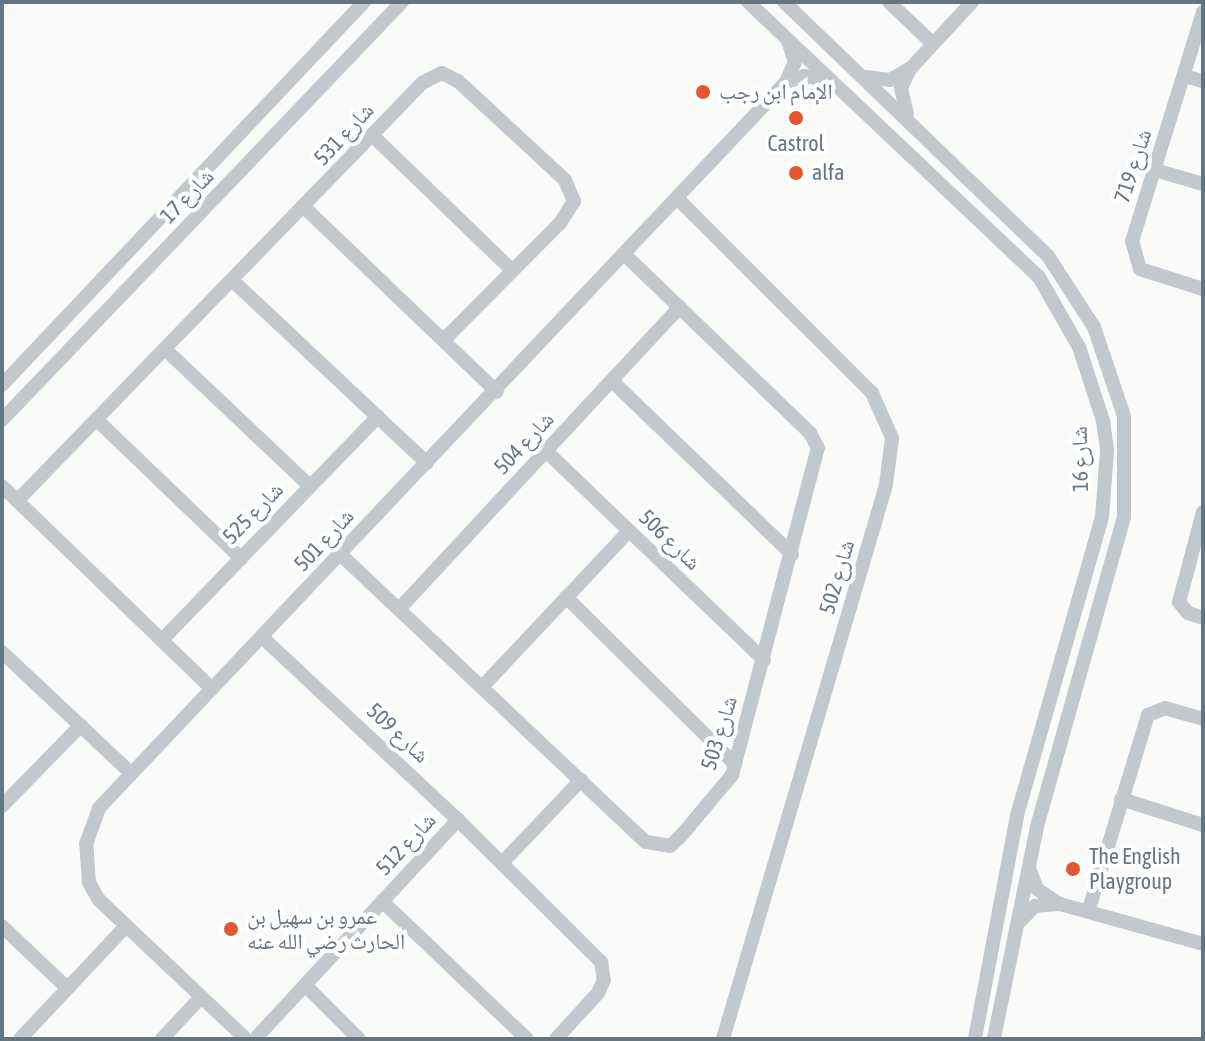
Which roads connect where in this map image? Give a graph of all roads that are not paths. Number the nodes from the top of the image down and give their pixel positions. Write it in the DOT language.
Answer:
graph roads {
  1 [pos="364,2"];
  2 [pos="402,2"];
  3 [pos="748,2"];
  4 [pos="784,2"];
  5 [pos="889,2"];
  6 [pos="972,2"];
  7 [pos="1203,12"];
  8 [pos="788,40"];
  9 [pos="932,43"];
  10 [pos="910,69"];
  11 [pos="863,76"];
  12 [pos="1184,76"];
  13 [pos="831,80"];
  14 [pos="1203,81"];
  15 [pos="786,82"];
  16 [pos="914,124"];
  17 [pos="373,136"];
  18 [pos="1155,170"];
  19 [pos="1203,184"];
  20 [pos="677,198"];
  21 [pos="304,207"];
  22 [pos="625,255"];
  23 [pos="512,270"];
  24 [pos="233,281"];
  25 [pos="1203,289"];
  26 [pos="78,305"];
  27 [pos="680,307"];
  28 [pos="445,339"];
  29 [pos="166,350"];
  30 [pos="612,381"];
  31 [pos="39,383"];
  32 [pos="2,385"];
  33 [pos="497,392"];
  34 [pos="378,416"];
  35 [pos="2,420"];
  36 [pos="99,422"];
  37 [pos="546,451"];
  38 [pos="427,463"];
  39 [pos="2,486"];
  40 [pos="310,486"];
  41 [pos="17,501"];
  42 [pos="1203,513"];
  43 [pos="629,531"];
  44 [pos="340,554"];
  45 [pos="792,554"];
  46 [pos="241,558"];
  47 [pos="1092,559"];
  48 [pos="566,597"];
  49 [pos="400,608"];
  50 [pos="1203,618"];
  51 [pos="263,638"];
  52 [pos="162,640"];
  53 [pos="2,652"];
  54 [pos="1086,653"];
  55 [pos="764,660"];
  56 [pos="482,687"];
  57 [pos="212,689"];
  58 [pos="1203,719"];
  59 [pos="81,725"];
  60 [pos="1040,729"];
  61 [pos="735,764"];
  62 [pos="131,773"];
  63 [pos="581,780"];
  64 [pos="5,799"];
  65 [pos="1121,799"];
  66 [pos="458,820"];
  67 [pos="1038,822"];
  68 [pos="1203,825"];
  69 [pos="502,863"];
  70 [pos="1028,863"];
  71 [pos="382,901"];
  72 [pos="1060,904"];
  73 [pos="1089,909"];
  74 [pos="2,926"];
  75 [pos="1016,926"];
  76 [pos="125,927"];
  77 [pos="1203,944"];
  78 [pos="305,985"];
  79 [pos="67,988"];
  80 [pos="201,997"];
  81 [pos="20,1039"];
  82 [pos="162,1039"];
  83 [pos="246,1039"];
  84 [pos="255,1039"];
  85 [pos="359,1039"];
  86 [pos="527,1039"];
  87 [pos="556,1039"];
  88 [pos="723,1039"];
  89 [pos="975,1039"];
  90 [pos="994,1039"];
  1 -- 26 [label="street, شارع 17"];
  2 -- 31 [label="street, شارع 17"];
  3 -- 8 [label="street, شارع 16"];
  4 -- 11 [label="street, شارع 16"];
  5 -- 9 [label="street"];
  6 -- 9 [label="street"];
  7 -- 12 [label="street, شارع 719"];
  8 -- 13 [label="street, شارع 16"];
  8 -- 15 [label="street"];
  9 -- 10 [label="street"];
  10 -- 11 [label="street"];
  10 -- 16 [label="street"];
  11 -- 16 [label="street, شارع 16"];
  12 -- 14 [label="street"];
  12 -- 18 [label="street, شارع 719"];
  13 -- 15 [label="street"];
  13 -- 47 [label="street, شارع 16"];
  15 -- 20 [label="street, شارع 501"];
  16 -- 54 [label="street, شارع 16"];
  17 -- 21 [label="street, شارع 531"];
  17 -- 23 [label="street"];
  17 -- 23 [label="street, شارع 531"];
  18 -- 19 [label="street"];
  18 -- 25 [label="street, شارع 719"];
  20 -- 22 [label="street, شارع 501"];
  20 -- 88 [label="street, شارع 502"];
  21 -- 24 [label="street, شارع 531"];
  21 -- 28 [label="street"];
  22 -- 27 [label="street, شارع 503"];
  22 -- 33 [label="street, شارع 501"];
  23 -- 28 [label="street, شارع 531"];
  24 -- 29 [label="street, شارع 531"];
  24 -- 34 [label="street"];
  26 -- 31 [label="street"];
  26 -- 32 [label="street, شارع 17"];
  27 -- 30 [label="street, شارع 504"];
  27 -- 45 [label="street, شارع 503"];
  28 -- 33 [label="street"];
  29 -- 36 [label="street, شارع 531"];
  29 -- 40 [label="street"];
  30 -- 37 [label="street, شارع 504"];
  30 -- 45 [label="street"];
  31 -- 35 [label="street, شارع 17"];
  33 -- 38 [label="street, شارع 501"];
  34 -- 38 [label="street"];
  34 -- 40 [label="street, شارع 525"];
  36 -- 41 [label="street, شارع 531"];
  36 -- 46 [label="street"];
  37 -- 43 [label="street, شارع 506"];
  37 -- 49 [label="street, شارع 504"];
  38 -- 44 [label="street, شارع 501"];
  39 -- 41 [label="street"];
  40 -- 46 [label="street, شارع 525"];
  41 -- 52 [label="street"];
  42 -- 50 [label="street"];
  43 -- 48 [label="street"];
  43 -- 55 [label="street, شارع 506"];
  44 -- 49 [label="street, شارع 503"];
  44 -- 51 [label="street, شارع 501"];
  45 -- 55 [label="street, شارع 503"];
  46 -- 52 [label="street, شارع 525"];
  47 -- 54 [label="street"];
  47 -- 60 [label="street, شارع 16"];
  48 -- 56 [label="street"];
  48 -- 61 [label="street"];
  49 -- 56 [label="street, شارع 503"];
  51 -- 57 [label="street, شارع 501"];
  51 -- 66 [label="street, شارع 509"];
  52 -- 57 [label="street"];
  53 -- 59 [label="street"];
  54 -- 67 [label="street, شارع 16"];
  55 -- 61 [label="street, شارع 503"];
  56 -- 63 [label="street, شارع 503"];
  57 -- 62 [label="street, شارع 501"];
  58 -- 65 [label="street"];
  59 -- 62 [label="street"];
  59 -- 64 [label="street"];
  60 -- 67 [label="street"];
  60 -- 89 [label="street, شارع 16"];
  61 -- 63 [label="street, شارع 503"];
  62 -- 76 [label="street, شارع 501"];
  63 -- 69 [label="street"];
  65 -- 68 [label="street"];
  65 -- 73 [label="street"];
  66 -- 69 [label="street, شارع 509"];
  66 -- 71 [label="street, شارع 512"];
  67 -- 70 [label="street, شارع 16"];
  69 -- 87 [label="street, شارع 509"];
  70 -- 72 [label="street"];
  70 -- 75 [label="street, شارع 16"];
  71 -- 78 [label="street, شارع 512"];
  71 -- 86 [label="street"];
  72 -- 73 [label="street"];
  72 -- 75 [label="street"];
  73 -- 77 [label="street"];
  74 -- 79 [label="street"];
  75 -- 90 [label="street, شارع 16"];
  76 -- 79 [label="street"];
  76 -- 80 [label="street, شارع 501"];
  78 -- 84 [label="street, شارع 512"];
  78 -- 85 [label="street"];
  79 -- 81 [label="street"];
  80 -- 82 [label="street"];
  80 -- 83 [label="street, شارع 501"];
}
